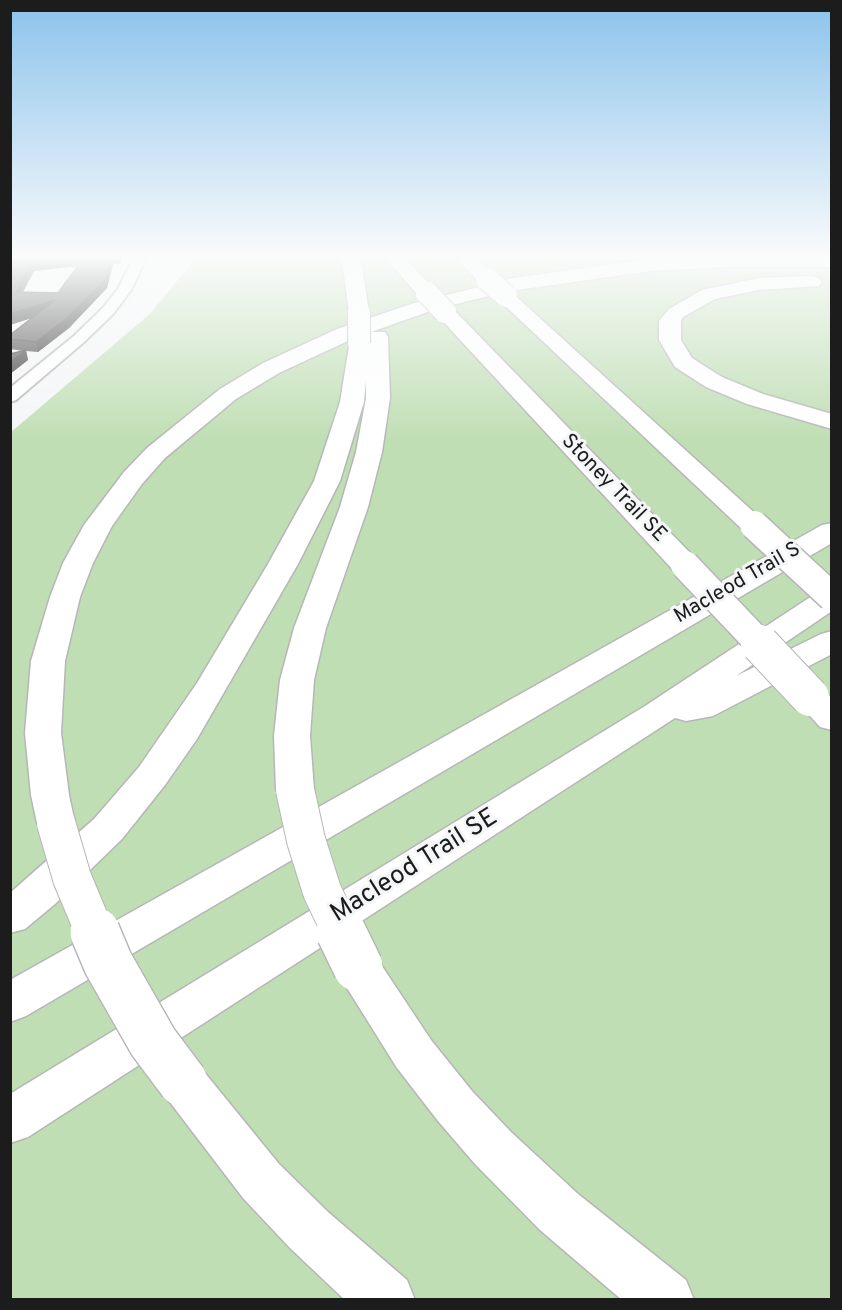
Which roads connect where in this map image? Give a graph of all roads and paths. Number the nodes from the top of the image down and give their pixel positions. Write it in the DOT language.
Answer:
graph roads {
  1 [pos="99,320"];
  2 [pos="366,320"];
  3 [pos="384,320"];
  4 [pos="453,320"];
  5 [pos="532,320"];
  6 [pos="671,320"];
  7 [pos="367,326"];
  8 [pos="10,397"];
  9 [pos="831,422"];
  10 [pos="831,509"];
  11 [pos="831,531"];
  12 [pos="827,597"];
  13 [pos="645,637"];
  14 [pos="831,641"];
  15 [pos="821,708"];
  16 [pos="657,714"];
  17 [pos="10,917"];
  18 [pos="10,1003"];
  19 [pos="10,1121"];
  20 [pos="387,1299"];
  21 [pos="666,1299"];
  1 -- 8 [label="street"];
  2 -- 7 [label="highway"];
  3 -- 20 [label="highway, bridge"];
  4 -- 15 [label="highway, Stoney Trail SE, bridge"];
  5 -- 12 [label="highway, bridge"];
  6 -- 9 [label="highway"];
  7 -- 17 [label="highway"];
  7 -- 21 [label="highway, bridge"];
  10 -- 13 [label="highway"];
  11 -- 13 [label="highway, Macleod Trail S"];
  12 -- 16 [label="highway, Macleod Trail SE"];
  13 -- 18 [label="highway"];
  14 -- 16 [label="highway"];
  16 -- 19 [label="highway, Macleod Trail SE"];
}
